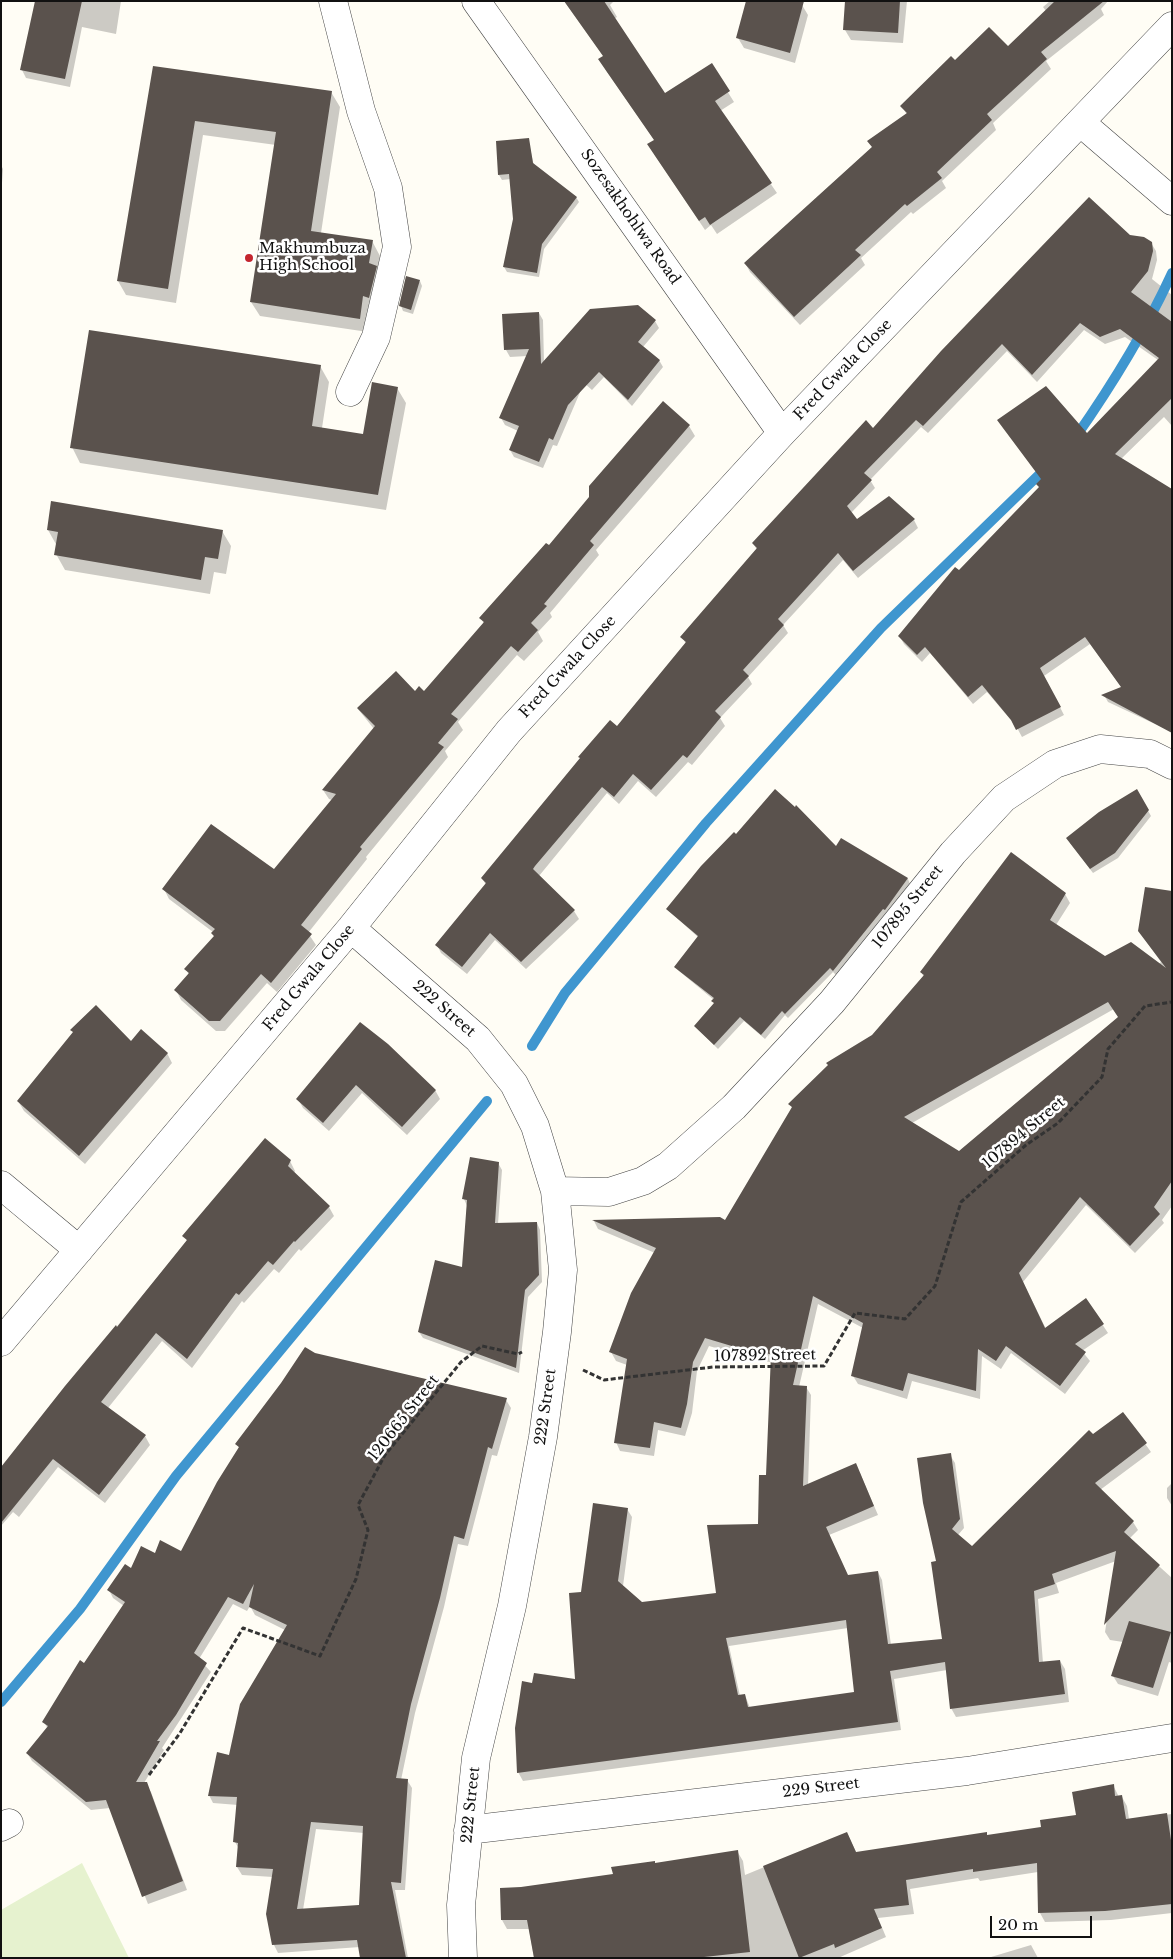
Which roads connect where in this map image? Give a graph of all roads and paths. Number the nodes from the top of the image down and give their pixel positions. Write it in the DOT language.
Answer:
graph roads {
  1 [pos="333,1"];
  2 [pos="476,1"];
  3 [pos="1172,26"];
  4 [pos="1080,122"];
  5 [pos="1172,202"];
  6 [pos="350,392"];
  7 [pos="782,433"];
  8 [pos="1172,765"];
  9 [pos="351,928"];
  10 [pos="1172,1002"];
  11 [pos="1,1185"];
  12 [pos="555,1191"];
  13 [pos="955,1227"];
  14 [pos="79,1250"];
  15 [pos="1,1342"];
  16 [pos="555,1344"];
  17 [pos="1172,1738"];
  18 [pos="149,1775"];
  19 [pos="468,1830"];
  20 [pos="464,1958"];
  1 -- 6 [label="street"];
  2 -- 7 [label="street, Sozesakhohlwa Road"];
  3 -- 4 [label="street, Fred Gwala Close"];
  4 -- 5 [label="street"];
  4 -- 7 [label="street, Fred Gwala Close"];
  7 -- 9 [label="street, Fred Gwala Close"];
  8 -- 12 [label="street, 107895 Street"];
  9 -- 12 [label="street, 222 Street"];
  9 -- 14 [label="street, Fred Gwala Close"];
  10 -- 13 [label="path, 107894 Street"];
  11 -- 14 [label="street"];
  12 -- 16 [label="street, 222 Street"];
  13 -- 16 [label="path, 107892 Street"];
  14 -- 15 [label="street, Fred Gwala Close"];
  16 -- 18 [label="path, 120665 Street"];
  16 -- 19 [label="street, 222 Street"];
  17 -- 19 [label="street, 229 Street"];
  19 -- 20 [label="street, 222 Street"];
}
